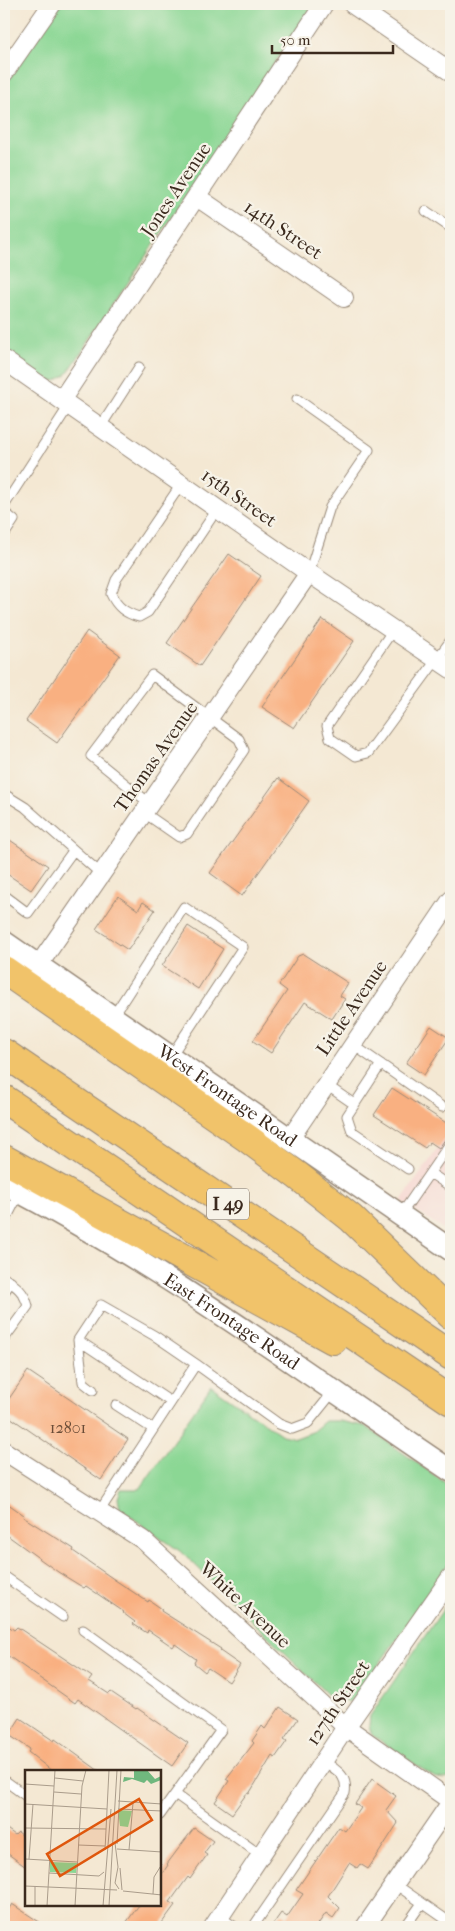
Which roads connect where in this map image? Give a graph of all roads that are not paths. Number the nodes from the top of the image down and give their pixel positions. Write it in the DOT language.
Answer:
graph roads {
  1 [pos="52,4"];
  2 [pos="324,4"];
  3 [pos="352,4"];
  4 [pos="4,72"];
  5 [pos="451,72"];
  6 [pos="197,197"];
  7 [pos="426,211"];
  8 [pos="451,228"];
  9 [pos="344,298"];
  10 [pos="4,360"];
  11 [pos="139,367"];
  12 [pos="297,399"];
  13 [pos="66,402"];
  14 [pos="101,426"];
  15 [pos="182,483"];
  16 [pos="4,506"];
  17 [pos="218,508"];
  18 [pos="4,512"];
  19 [pos="4,535"];
  20 [pos="310,573"];
  21 [pos="393,630"];
  22 [pos="451,640"];
  23 [pos="444,664"];
  24 [pos="210,716"];
  25 [pos="4,794"];
  26 [pos="146,807"];
  27 [pos="73,851"];
  28 [pos="100,873"];
  29 [pos="4,895"];
  30 [pos="451,900"];
  31 [pos="4,942"];
  32 [pos="38,966"];
  33 [pos="4,970"];
  34 [pos="112,1018"];
  35 [pos="352,1044"];
  36 [pos="4,1053"];
  37 [pos="171,1057"];
  38 [pos="381,1064"];
  39 [pos="325,1084"];
  40 [pos="4,1099"];
  41 [pos="354,1104"];
  42 [pos="442,1107"];
  43 [pos="289,1140"];
  44 [pos="451,1142"];
  45 [pos="4,1159"];
  46 [pos="408,1169"];
  47 [pos="430,1173"];
  48 [pos="451,1187"];
  49 [pos="12,1188"];
  50 [pos="400,1216"];
  51 [pos="4,1223"];
  52 [pos="451,1250"];
  53 [pos="7,1280"];
  54 [pos="4,1292"];
  55 [pos="451,1315"];
  56 [pos="4,1339"];
  57 [pos="78,1340"];
  58 [pos="451,1356"];
  59 [pos="196,1364"];
  60 [pos="418,1379"];
  61 [pos="93,1390"];
  62 [pos="333,1392"];
  63 [pos="451,1401"];
  64 [pos="171,1402"];
  65 [pos="116,1405"];
  66 [pos="153,1429"];
  67 [pos="4,1451"];
  68 [pos="451,1471"];
  69 [pos="99,1512"];
  70 [pos="4,1576"];
  71 [pos="451,1576"];
  72 [pos="63,1617"];
  73 [pos="83,1630"];
  74 [pos="346,1727"];
  75 [pos="324,1761"];
  76 [pos="4,1780"];
  77 [pos="175,1794"];
  78 [pos="25,1795"];
  79 [pos="451,1802"];
  80 [pos="161,1814"];
  81 [pos="262,1856"];
  82 [pos="395,1884"];
  83 [pos="422,1903"];
  84 [pos="216,1922"];
  85 [pos="451,1923"];
  86 [pos="234,1927"];
  87 [pos="253,1927"];
  88 [pos="365,1927"];
  89 [pos="405,1927"];
  1 -- 4 [label="street"];
  2 -- 6 [label="street, Jones Avenue"];
  3 -- 5 [label="street"];
  6 -- 9 [label="street, 14th Street"];
  6 -- 13 [label="street, Jones Avenue"];
  7 -- 8 [label="lane"];
  10 -- 13 [label="street, 15th Street"];
  11 -- 14 [label="lane"];
  12 -- 20 [label="lane"];
  13 -- 14 [label="street, 15th Street"];
  13 -- 16 [label="lane"];
  14 -- 15 [label="street, 15th Street"];
  15 -- 17 [label="street, 15th Street"];
  15 -- 17 [label="lane"];
  17 -- 20 [label="street, 15th Street"];
  18 -- 19 [label="lane"];
  20 -- 21 [label="street, 15th Street"];
  20 -- 24 [label="street, Thomas Avenue"];
  21 -- 23 [label="street, 15th Street"];
  21 -- 23 [label="lane"];
  22 -- 23 [label="lane"];
  24 -- 26 [label="street, Thomas Avenue"];
  24 -- 26 [label="lane"];
  24 -- 26 [label="lane"];
  25 -- 27 [label="lane"];
  26 -- 28 [label="street, Thomas Avenue"];
  27 -- 28 [label="lane"];
  27 -- 29 [label="lane"];
  28 -- 32 [label="street, Thomas Avenue"];
  30 -- 35 [label="street, Little Avenue"];
  31 -- 32 [label="street, West Frontage Road"];
  32 -- 34 [label="street, West Frontage Road"];
  33 -- 55 [label="highway"];
  34 -- 37 [label="street, West Frontage Road"];
  34 -- 37 [label="lane"];
  35 -- 38 [label="lane"];
  35 -- 39 [label="street, Little Avenue"];
  36 -- 58 [label="highway, I 49"];
  37 -- 43 [label="street, West Frontage Road"];
  38 -- 41 [label="lane"];
  38 -- 42 [label="lane"];
  39 -- 41 [label="lane"];
  39 -- 43 [label="street, Little Avenue"];
  40 -- 60 [label="highway, I 49"];
  41 -- 46 [label="lane"];
  43 -- 50 [label="street, West Frontage Road"];
  44 -- 47 [label="lane"];
  45 -- 60 [label="highway"];
  47 -- 48 [label="lane"];
  47 -- 50 [label="lane"];
  49 -- 51 [label="lane"];
  49 -- 62 [label="street, East Frontage Road"];
  50 -- 52 [label="street, West Frontage Road"];
  53 -- 54 [label="lane"];
  53 -- 56 [label="lane"];
  57 -- 59 [label="lane"];
  57 -- 61 [label="lane"];
  57 -- 64 [label="lane"];
  59 -- 62 [label="lane"];
  59 -- 64 [label="lane"];
  60 -- 63 [label="highway, I 49"];
  62 -- 68 [label="street, East Frontage Road"];
  64 -- 66 [label="lane"];
  65 -- 66 [label="lane"];
  66 -- 69 [label="lane"];
  67 -- 69 [label="street, White Avenue"];
  69 -- 74 [label="street, White Avenue"];
  70 -- 72 [label="lane"];
  71 -- 74 [label="street, 127th Street"];
  73 -- 77 [label="lane"];
  74 -- 75 [label="street, 127th Street"];
  74 -- 79 [label="street, White Avenue"];
  75 -- 81 [label="street, 127th Street"];
  75 -- 87 [label="lane"];
  76 -- 78 [label="lane"];
  77 -- 80 [label="lane"];
  77 -- 81 [label="lane"];
  79 -- 82 [label="street"];
  81 -- 84 [label="street, 127th Street"];
  82 -- 83 [label="lane"];
  82 -- 88 [label="street"];
  83 -- 85 [label="lane"];
  83 -- 89 [label="lane"];
  84 -- 86 [label="lane"];
}
